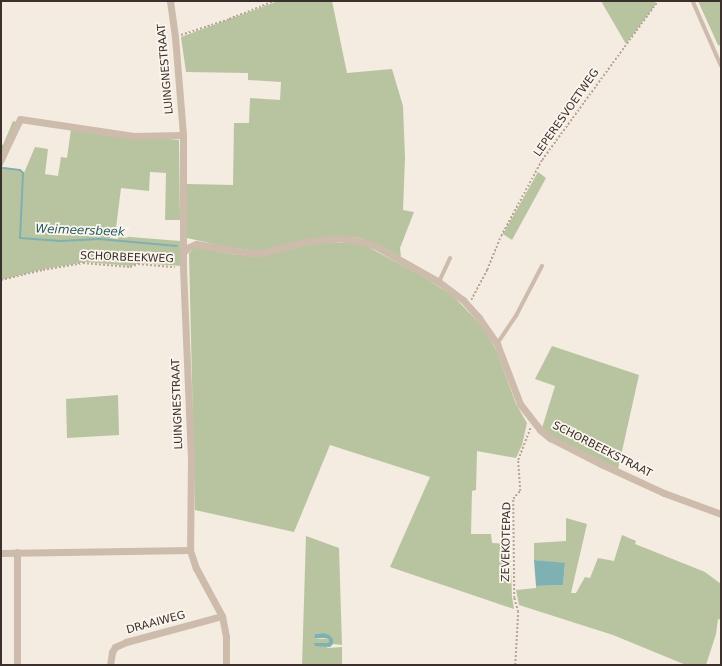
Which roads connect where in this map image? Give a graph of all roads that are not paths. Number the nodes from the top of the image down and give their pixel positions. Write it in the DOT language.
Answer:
graph roads {
  1 [pos="170,1"];
  2 [pos="693,1"];
  3 [pos="719,55"];
  4 [pos="721,65"];
  5 [pos="183,135"];
  6 [pos="1,159"];
  7 [pos="183,253"];
  8 [pos="450,258"];
  9 [pos="542,266"];
  10 [pos="439,282"];
  11 [pos="497,344"];
  12 [pos="721,514"];
  13 [pos="190,550"];
  14 [pos="16,552"];
  15 [pos="1,553"];
  16 [pos="222,616"];
  17 [pos="17,665"];
  18 [pos="110,665"];
  19 [pos="226,665"];
  1 -- 5 [label="street, LUINGNESTRAAT"];
  2 -- 3 [label="lane"];
  3 -- 4 [label="lane"];
  5 -- 6 [label="street"];
  5 -- 7 [label="street, LUINGNESTRAAT"];
  7 -- 10 [label="street, SCHORBEEKSTRAAT"];
  7 -- 13 [label="street, LUINGNESTRAAT"];
  8 -- 10 [label="lane"];
  9 -- 11 [label="lane"];
  10 -- 11 [label="street, SCHORBEEKSTRAAT"];
  11 -- 12 [label="street, SCHORBEEKSTRAAT"];
  13 -- 14 [label="street"];
  13 -- 16 [label="street, LUINGNESTRAAT"];
  14 -- 15 [label="street"];
  14 -- 17 [label="street"];
  16 -- 18 [label="street, DRAAIWEG"];
  16 -- 19 [label="street, LUINGNESTRAAT"];
}
